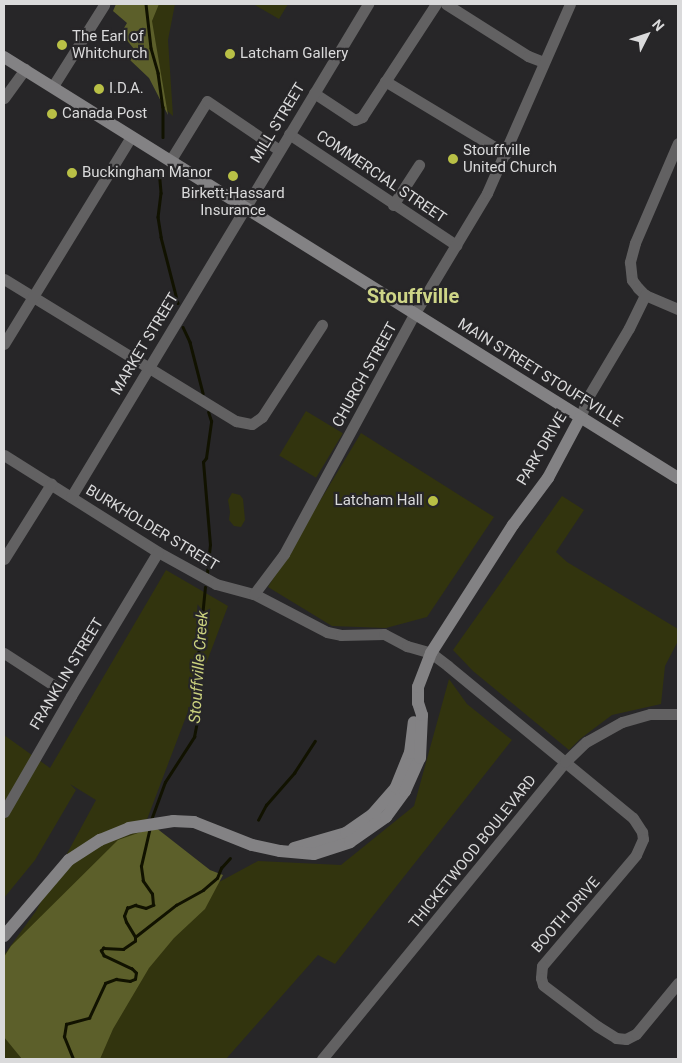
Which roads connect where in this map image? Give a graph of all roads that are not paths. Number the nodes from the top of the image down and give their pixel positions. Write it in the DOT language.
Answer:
graph roads {
  1 [pos="368,4"];
  2 [pos="436,4"];
  3 [pos="446,4"];
  4 [pos="570,4"];
  5 [pos="104,6"];
  6 [pos="4,56"];
  7 [pos="544,62"];
  8 [pos="25,69"];
  9 [pos="384,81"];
  10 [pos="53,86"];
  11 [pos="314,93"];
  12 [pos="4,98"];
  13 [pos="289,134"];
  14 [pos="131,137"];
  15 [pos="678,143"];
  16 [pos="279,150"];
  17 [pos="506,154"];
  18 [pos="170,161"];
  19 [pos="418,165"];
  20 [pos="393,205"];
  21 [pos="245,207"];
  22 [pos="456,245"];
  23 [pos="4,279"];
  24 [pos="645,295"];
  25 [pos="33,297"];
  26 [pos="678,309"];
  27 [pos="415,314"];
  28 [pos="322,326"];
  29 [pos="4,344"];
  30 [pos="148,368"];
  31 [pos="580,418"];
  32 [pos="4,455"];
  33 [pos="678,478"];
  34 [pos="51,484"];
  35 [pos="71,497"];
  36 [pos="158,552"];
  37 [pos="4,559"];
  38 [pos="254,594"];
  39 [pos="4,652"];
  40 [pos="431,653"];
  41 [pos="58,688"];
  42 [pos="678,714"];
  43 [pos="565,762"];
  44 [pos="4,812"];
  45 [pos="4,936"];
  46 [pos="678,983"];
  47 [pos="322,1059"];
  1 -- 11 [label="street, MILL STREET"];
  2 -- 9 [label="street"];
  3 -- 7 [label="street"];
  4 -- 7 [label="street, CHURCH STREET"];
  5 -- 10 [label="street"];
  6 -- 8 [label="street, MAIN STREET STOUFFVILLE"];
  7 -- 17 [label="street, CHURCH STREET"];
  8 -- 10 [label="street, MAIN STREET STOUFFVILLE"];
  8 -- 12 [label="street"];
  9 -- 11 [label="street"];
  9 -- 17 [label="street"];
  10 -- 14 [label="street, MAIN STREET STOUFFVILLE"];
  11 -- 13 [label="street, MILL STREET"];
  13 -- 16 [label="street, MILL STREET"];
  13 -- 20 [label="street, COMMERCIAL STREET"];
  14 -- 18 [label="street, MAIN STREET STOUFFVILLE"];
  14 -- 25 [label="street"];
  15 -- 24 [label="street"];
  16 -- 18 [label="street"];
  16 -- 21 [label="street, MILL STREET"];
  17 -- 22 [label="street, CHURCH STREET"];
  18 -- 21 [label="street, MAIN STREET STOUFFVILLE"];
  19 -- 20 [label="street"];
  20 -- 22 [label="street, COMMERCIAL STREET"];
  21 -- 27 [label="street, MAIN STREET STOUFFVILLE"];
  21 -- 30 [label="street, MARKET STREET"];
  22 -- 27 [label="street, CHURCH STREET"];
  23 -- 25 [label="street"];
  24 -- 26 [label="street"];
  24 -- 31 [label="street, PARK DRIVE"];
  25 -- 29 [label="street"];
  25 -- 30 [label="street"];
  27 -- 31 [label="street, MAIN STREET STOUFFVILLE"];
  27 -- 38 [label="street, CHURCH STREET"];
  28 -- 30 [label="street"];
  30 -- 35 [label="street, MARKET STREET"];
  31 -- 33 [label="street, MAIN STREET STOUFFVILLE"];
  31 -- 40 [label="street, PARK DRIVE"];
  32 -- 34 [label="street, BURKHOLDER STREET"];
  34 -- 35 [label="street, BURKHOLDER STREET"];
  34 -- 37 [label="street"];
  35 -- 36 [label="street, BURKHOLDER STREET"];
  36 -- 38 [label="street, BURKHOLDER STREET"];
  36 -- 44 [label="street, FRANKLIN STREET"];
  38 -- 40 [label="street, BURKHOLDER STREET"];
  39 -- 41 [label="street"];
  40 -- 43 [label="street"];
  40 -- 45 [label="street, PARK DRIVE"];
  42 -- 43 [label="street, THICKETWOOD BOULEVARD"];
  43 -- 46 [label="street, BOOTH DRIVE"];
  43 -- 47 [label="street, THICKETWOOD BOULEVARD"];
}
